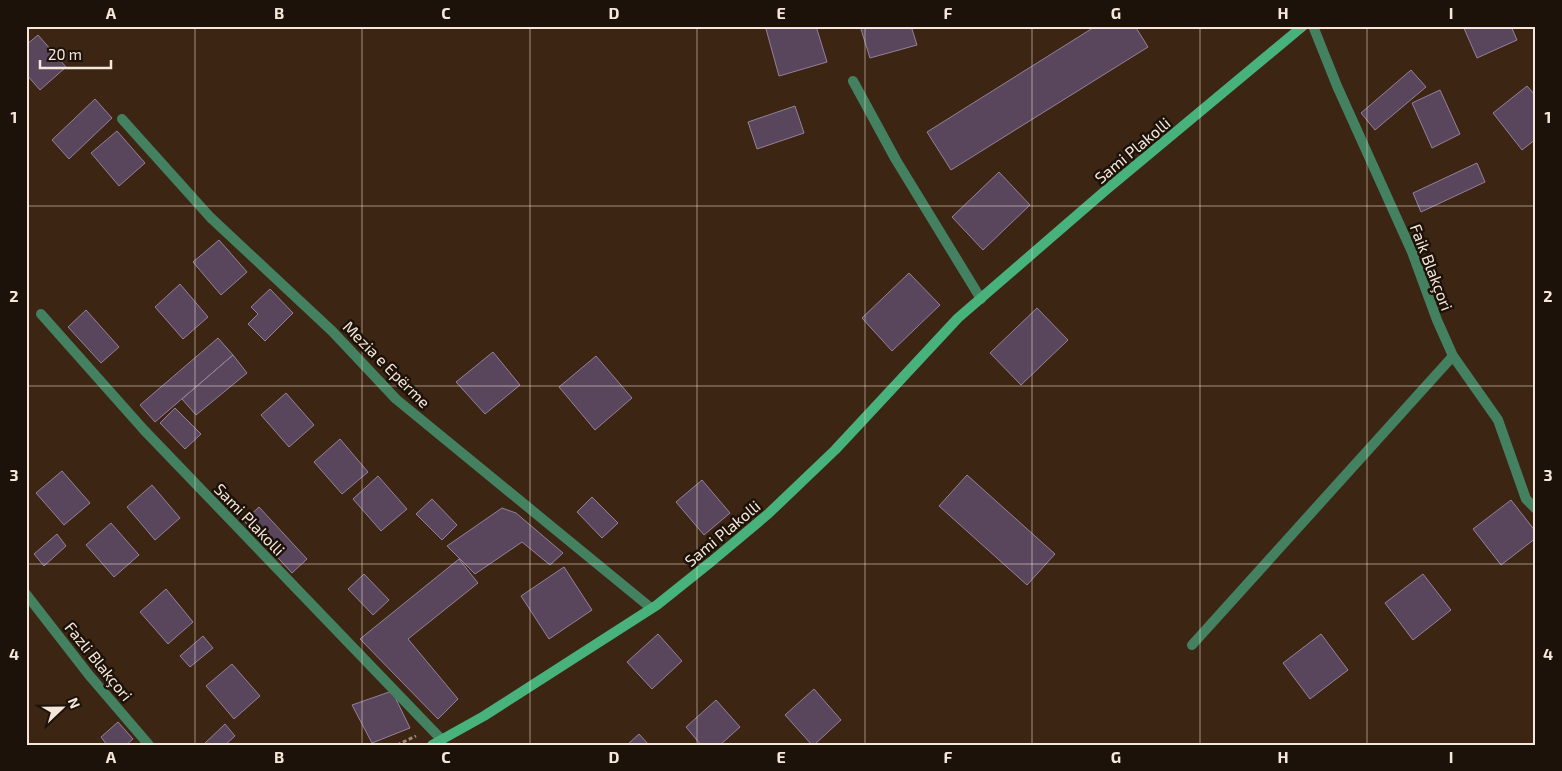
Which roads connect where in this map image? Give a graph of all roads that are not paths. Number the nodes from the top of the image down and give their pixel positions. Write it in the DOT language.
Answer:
graph roads {
  1 [pos="1303,26"];
  2 [pos="1313,26"];
  3 [pos="854,81"];
  4 [pos="122,119"];
  5 [pos="981,298"];
  6 [pos="41,314"];
  7 [pos="1453,356"];
  8 [pos="1536,509"];
  9 [pos="26,594"];
  10 [pos="651,608"];
  11 [pos="1192,645"];
  12 [pos="437,742"];
  13 [pos="149,745"];
  1 -- 5 [label="street, Sami Plakolli"];
  2 -- 7 [label="street, Faik Blakçori"];
  3 -- 5 [label="street"];
  4 -- 10 [label="street, Mezia e Epërme"];
  5 -- 10 [label="street, Sami Plakolli"];
  6 -- 12 [label="street, Sami Plakolli"];
  7 -- 8 [label="street, Faik Blakçori"];
  7 -- 11 [label="street"];
  9 -- 13 [label="street, Fazli Blakçori"];
  10 -- 12 [label="street, Sami Plakolli"];
}
